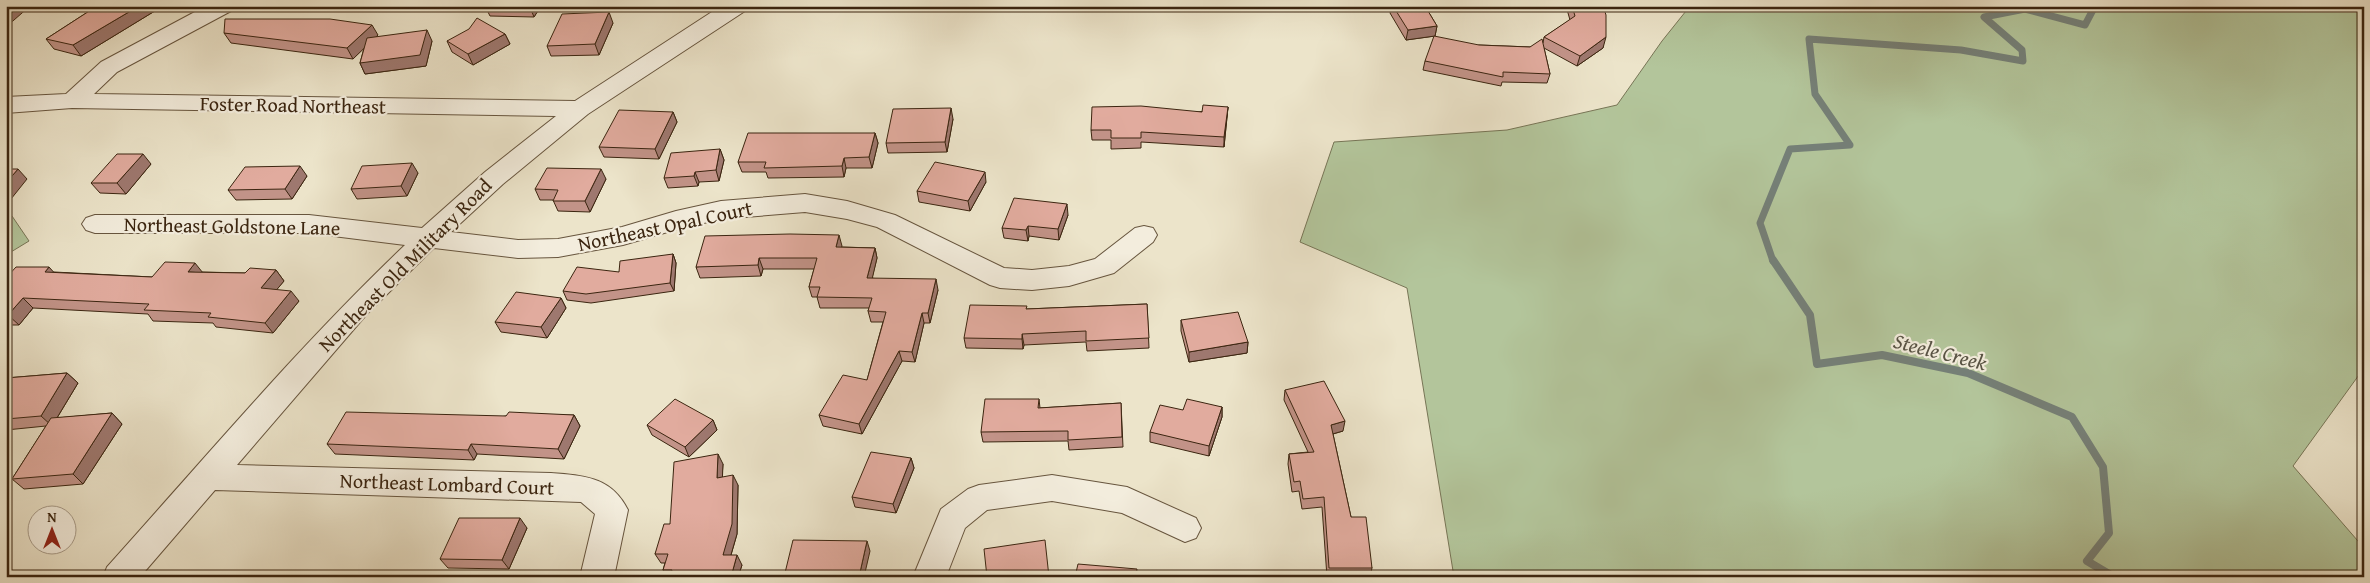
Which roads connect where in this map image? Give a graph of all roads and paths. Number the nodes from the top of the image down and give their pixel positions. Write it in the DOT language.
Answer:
graph roads {
  1 [pos="223,6"];
  2 [pos="736,6"];
  3 [pos="72,101"];
  4 [pos="6,105"];
  5 [pos="580,109"];
  6 [pos="95,224"];
  7 [pos="1144,235"];
  8 [pos="428,238"];
  9 [pos="205,477"];
  10 [pos="1185,528"];
  11 [pos="119,577"];
  12 [pos="597,577"];
  13 [pos="929,577"];
  1 -- 3 [label="street"];
  2 -- 5 [label="street, Northeast Old Military Road"];
  3 -- 4 [label="street, Foster Road Northeast"];
  3 -- 5 [label="street, Foster Road Northeast"];
  5 -- 8 [label="street, Northeast Old Military Road"];
  6 -- 8 [label="street, Northeast Goldstone Lane"];
  7 -- 8 [label="street, Northeast Opal Court"];
  8 -- 9 [label="street, Northeast Old Military Road"];
  9 -- 11 [label="street, Northeast Old Military Road"];
  9 -- 12 [label="street, Northeast Lombard Court"];
  10 -- 13 [label="street"];
}
